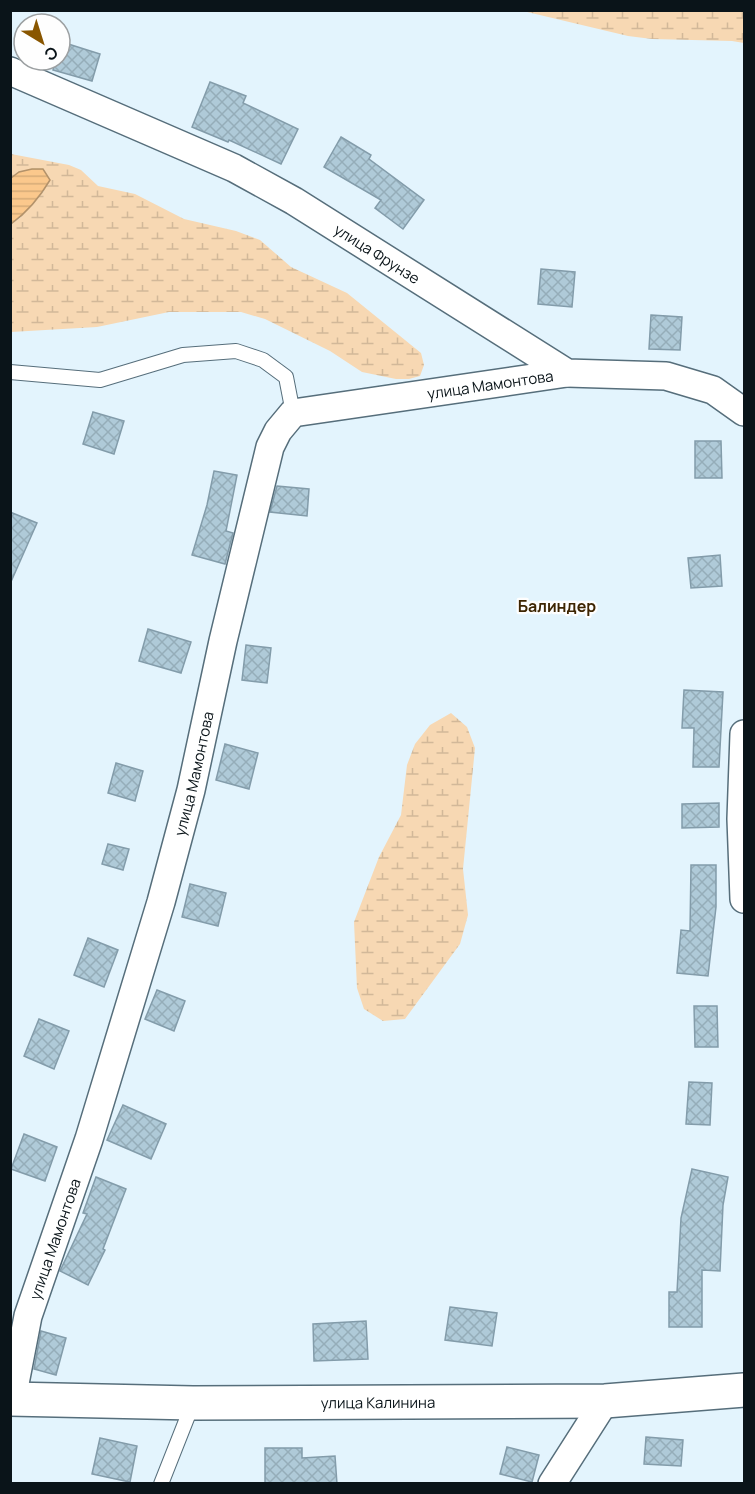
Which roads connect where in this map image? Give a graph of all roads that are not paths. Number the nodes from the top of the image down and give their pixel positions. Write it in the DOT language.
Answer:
graph roads {
  1 [pos="10,71"];
  2 [pos="10,372"];
  3 [pos="567,373"];
  4 [pos="744,412"];
  5 [pos="293,413"];
  6 [pos="744,734"];
  7 [pos="744,899"];
  8 [pos="744,1390"];
  9 [pos="11,1399"];
  10 [pos="605,1401"];
  11 [pos="194,1403"];
  12 [pos="161,1484"];
  13 [pos="552,1484"];
  1 -- 3 [label="street, улица Фрунзе"];
  2 -- 5 [label="lane"];
  3 -- 4 [label="street"];
  3 -- 5 [label="street, улица Мамонтова"];
  5 -- 9 [label="street, улица Мамонтова"];
  6 -- 7 [label="street"];
  8 -- 10 [label="street, улица Калинина"];
  9 -- 11 [label="street, улица Калинина"];
  10 -- 11 [label="street, улица Калинина"];
  10 -- 13 [label="street"];
  11 -- 12 [label="lane"];
}
